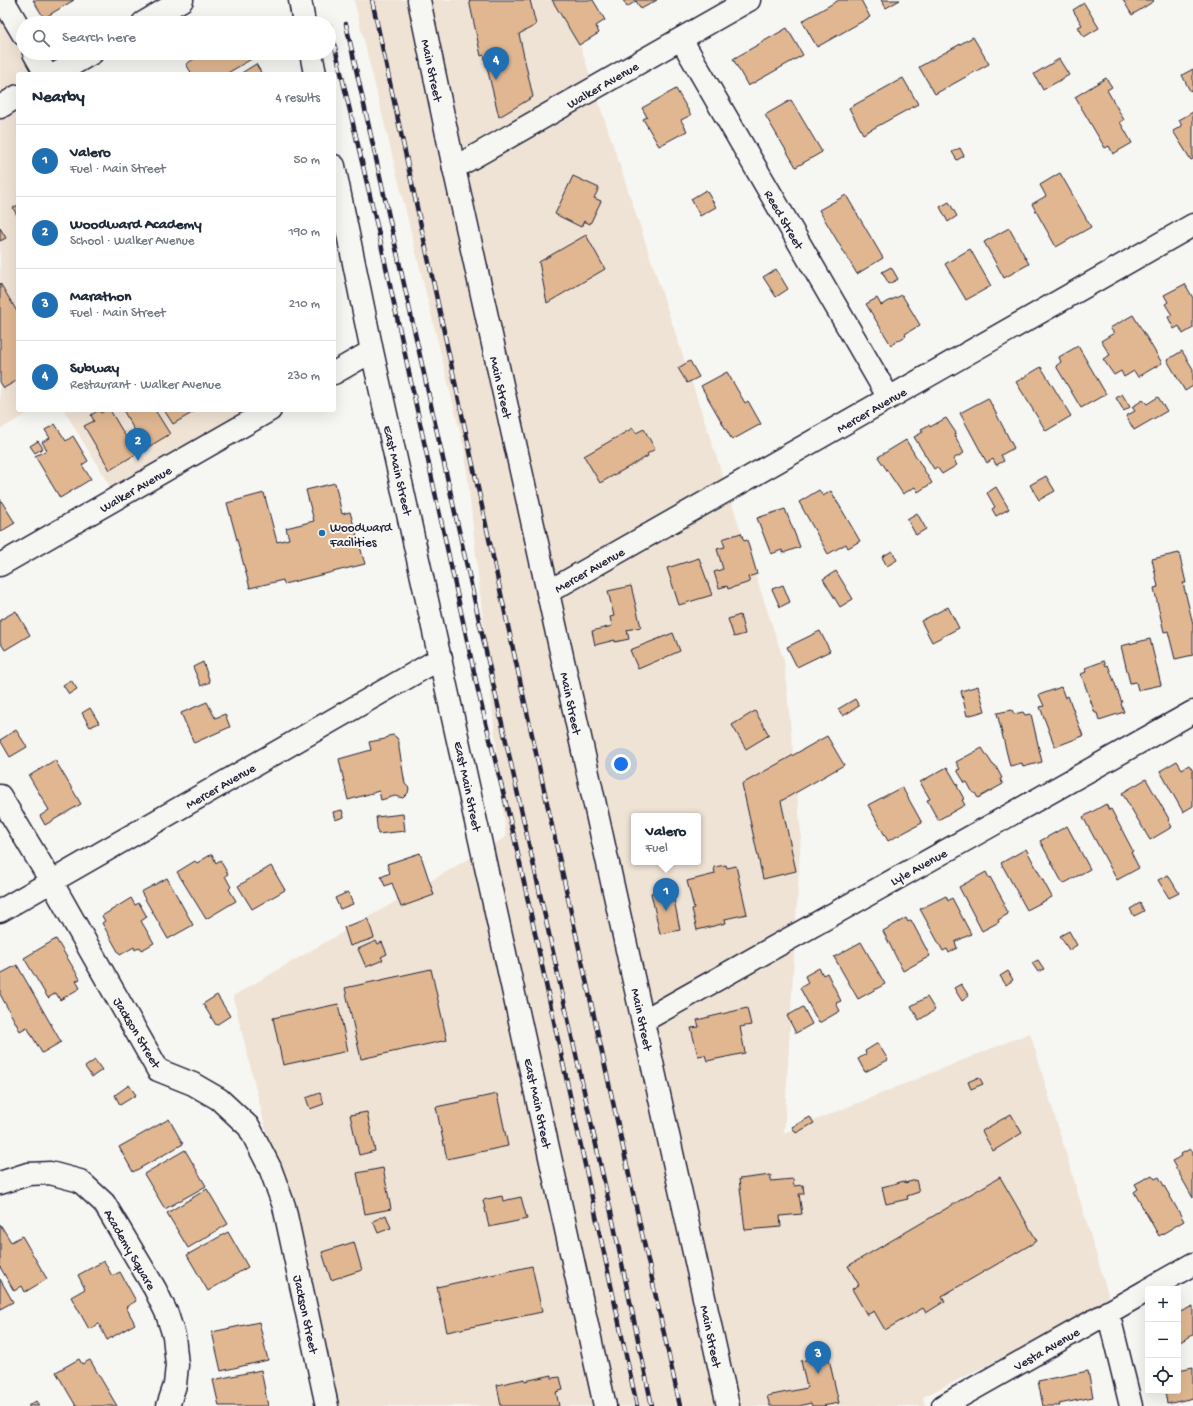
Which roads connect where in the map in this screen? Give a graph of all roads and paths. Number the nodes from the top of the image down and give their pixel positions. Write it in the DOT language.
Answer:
graph roads {
  1 [pos="3,0"];
  2 [pos="182,0"];
  3 [pos="300,0"];
  4 [pos="419,0"];
  5 [pos="750,0"];
  6 [pos="155,16"];
  7 [pos="303,16"];
  8 [pos="16,22"];
  9 [pos="681,39"];
  10 [pos="38,60"];
  11 [pos="80,60"];
  12 [pos="312,60"];
  13 [pos="45,72"];
  14 [pos="59,72"];
  15 [pos="315,72"];
  16 [pos="16,97"];
  17 [pos="0,107"];
  18 [pos="454,168"];
  19 [pos="336,176"];
  20 [pos="1193,225"];
  21 [pos="372,351"];
  22 [pos="336,372"];
  23 [pos="889,398"];
  24 [pos="262,412"];
  25 [pos="243,417"];
  26 [pos="0,565"];
  27 [pos="548,592"];
  28 [pos="440,658"];
  29 [pos="1193,712"];
  30 [pos="0,796"];
  31 [pos="51,881"];
  32 [pos="0,911"];
  33 [pos="643,1020"];
  34 [pos="0,1183"];
  35 [pos="1193,1264"];
  36 [pos="1154,1286"];
  37 [pos="1145,1291"];
  38 [pos="1108,1312"];
  39 [pos="168,1406"];
  40 [pos="327,1406"];
  41 [pos="605,1406"];
  42 [pos="728,1406"];
  43 [pos="944,1406"];
  44 [pos="1131,1406"];
  1 -- 8 [label="street"];
  2 -- 6 [label="street"];
  3 -- 7 [label="street"];
  4 -- 18 [label="street, Main Street"];
  5 -- 9 [label="street, Walker Avenue"];
  9 -- 18 [label="street, Walker Avenue"];
  9 -- 23 [label="street, Reed Street"];
  10 -- 13 [label="street"];
  11 -- 14 [label="street"];
  12 -- 15 [label="street"];
  16 -- 17 [label="street"];
  18 -- 27 [label="street, Main Street"];
  19 -- 21 [label="street, East Main Street"];
  20 -- 23 [label="street, Mercer Avenue"];
  21 -- 22 [label="street"];
  21 -- 28 [label="street, East Main Street"];
  23 -- 27 [label="street, Mercer Avenue"];
  24 -- 25 [label="street, Walker Avenue"];
  25 -- 26 [label="street, Walker Avenue"];
  27 -- 33 [label="street, Main Street"];
  28 -- 31 [label="street, Mercer Avenue"];
  28 -- 41 [label="street, East Main Street"];
  29 -- 33 [label="street, Lyle Avenue"];
  30 -- 31 [label="street, Jackson Street"];
  31 -- 32 [label="street, Mercer Avenue"];
  31 -- 40 [label="street, Jackson Street"];
  33 -- 42 [label="street, Main Street"];
  34 -- 39 [label="street, Academy Square"];
  35 -- 36 [label="street, Vesta Avenue"];
  37 -- 38 [label="street, Vesta Avenue"];
  38 -- 43 [label="street, Vesta Avenue"];
  38 -- 44 [label="street"];
}
